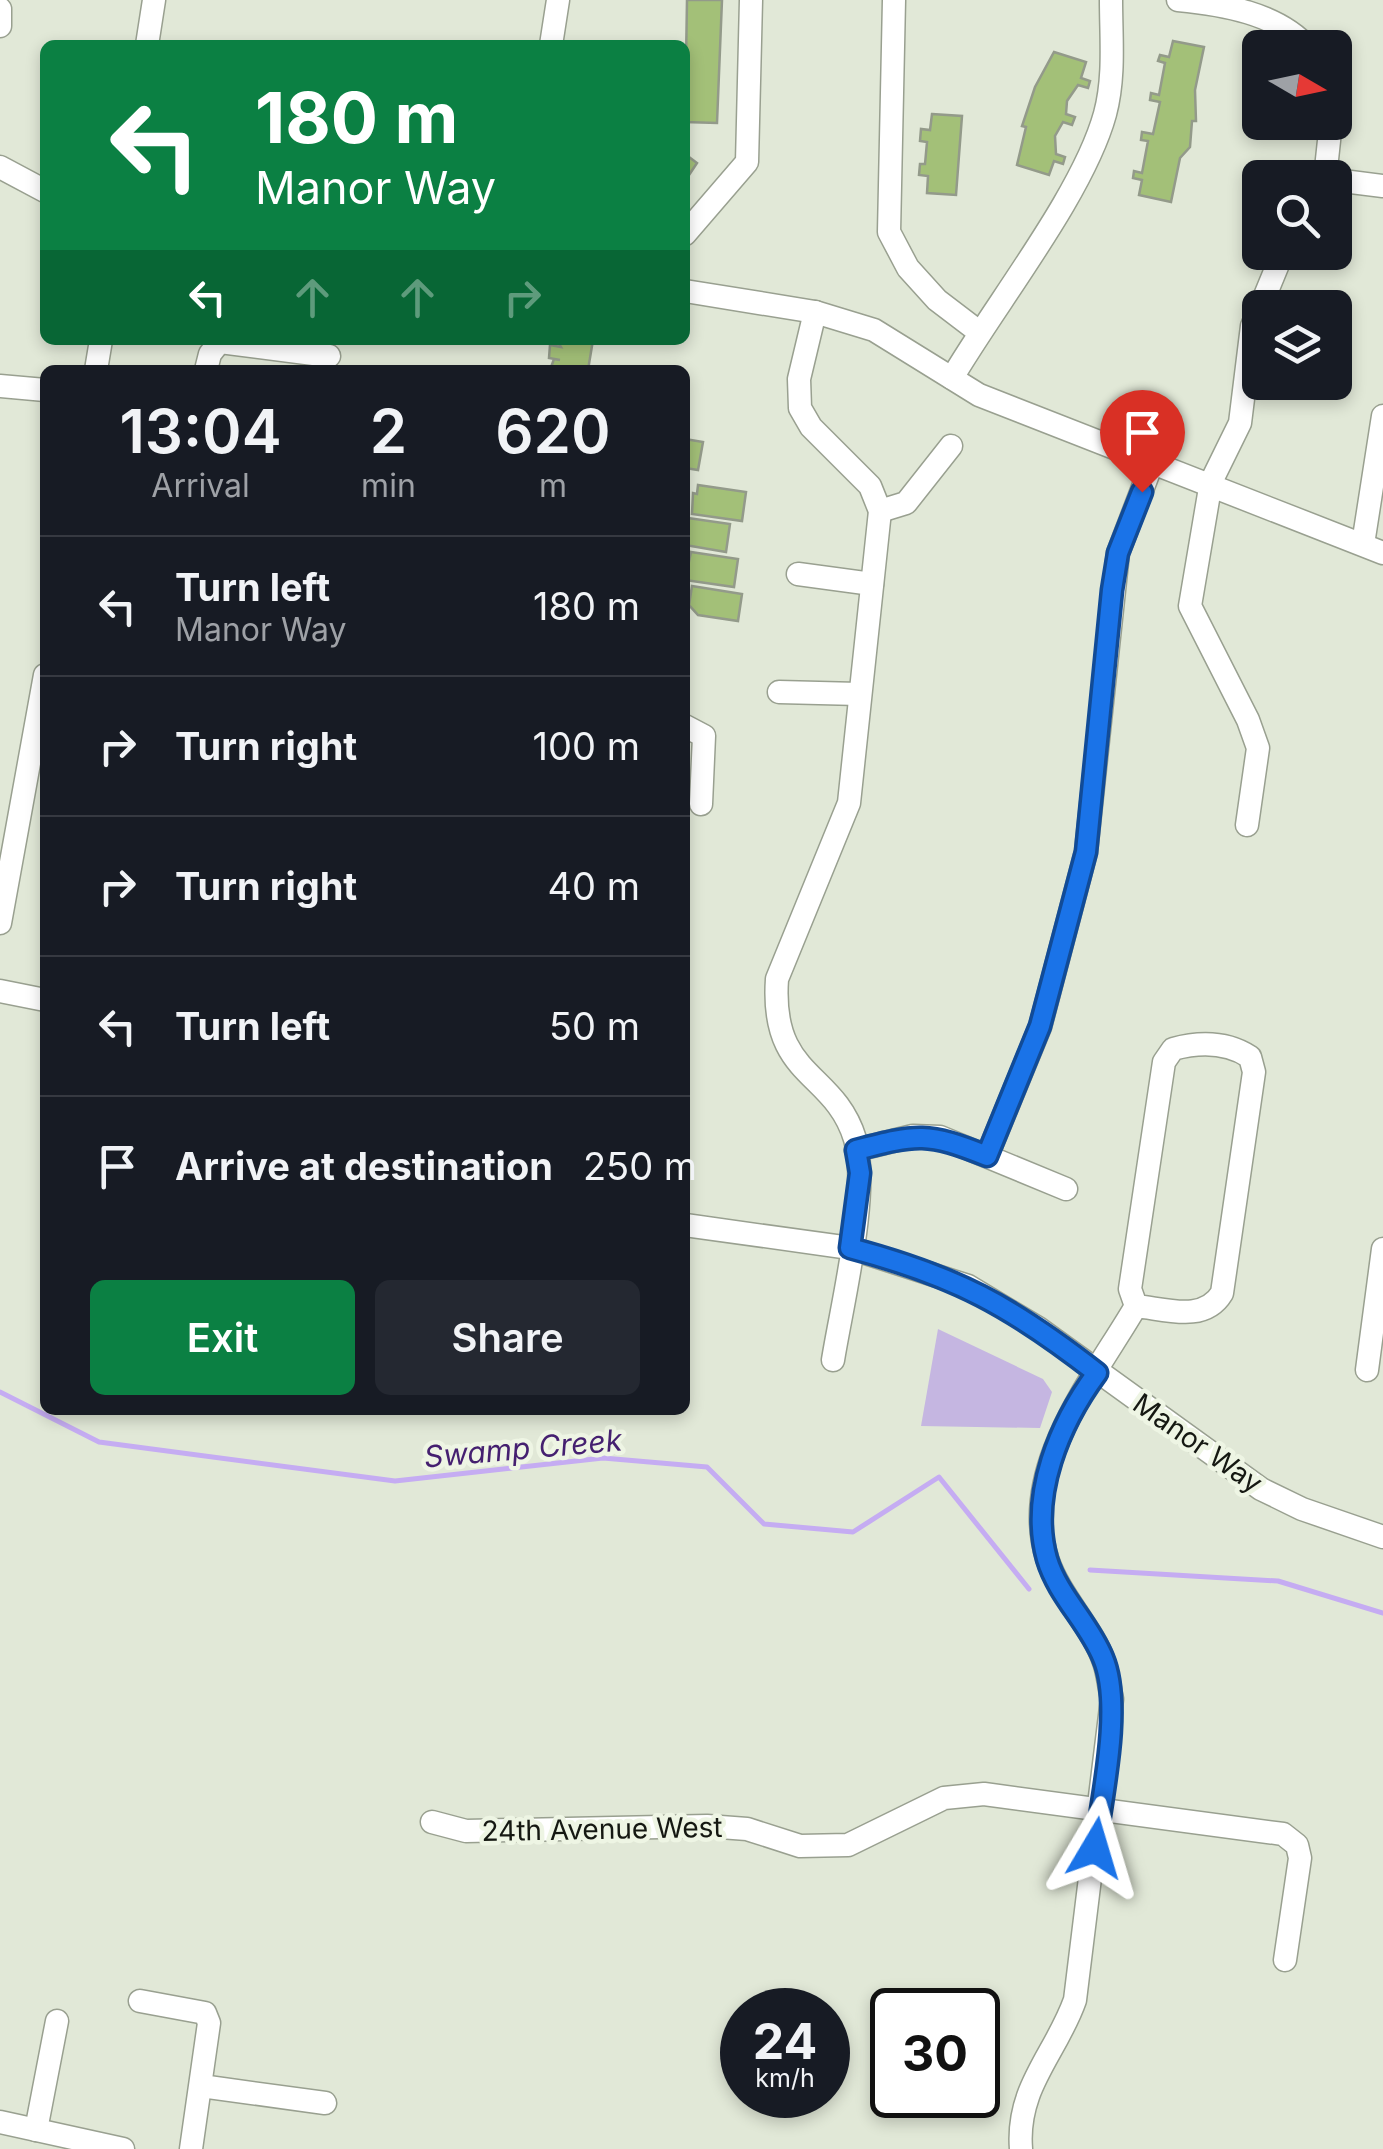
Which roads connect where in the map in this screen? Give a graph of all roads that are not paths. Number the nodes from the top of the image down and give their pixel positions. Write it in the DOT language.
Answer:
graph roads {
  1 [pos="154,0"];
  2 [pos="558,0"];
  3 [pos="751,0"];
  4 [pos="894,0"];
  5 [pos="1111,0"];
  6 [pos="1178,0"];
  7 [pos="0,9"];
  8 [pos="0,26"];
  9 [pos="1287,30"];
  10 [pos="148,40"];
  11 [pos="551,40"];
  12 [pos="0,168"];
  13 [pos="1352,182"];
  14 [pos="1383,186"];
  15 [pos="40,188"];
  16 [pos="690,228"];
  17 [pos="690,292"];
  18 [pos="815,312"];
  19 [pos="979,332"];
  20 [pos="250,345"];
  21 [pos="329,356"];
  22 [pos="952,378"];
  23 [pos="0,386"];
  24 [pos="40,390"];
  25 [pos="1243,400"];
  26 [pos="1383,416"];
  27 [pos="951,446"];
  28 [pos="1153,461"];
  29 [pos="1211,482"];
  30 [pos="880,512"];
  31 [pos="1373,548"];
  32 [pos="798,574"];
  33 [pos="872,584"];
  34 [pos="779,692"];
  35 [pos="859,694"];
  36 [pos="40,718"];
  37 [pos="690,729"];
  38 [pos="700,804"];
  39 [pos="1246,825"];
  40 [pos="3,885"];
  41 [pos="0,923"];
  42 [pos="0,991"];
  43 [pos="40,999"];
  44 [pos="856,1150"];
  45 [pos="987,1156"];
  46 [pos="1066,1189"];
  47 [pos="690,1226"];
  48 [pos="850,1248"];
  49 [pos="1382,1257"];
  50 [pos="1136,1306"];
  51 [pos="832,1360"];
  52 [pos="1366,1370"];
  53 [pos="1097,1373"];
  54 [pos="1383,1537"];
  55 [pos="1100,1810"];
  56 [pos="432,1822"];
  57 [pos="1285,1960"];
  58 [pos="140,2002"];
  59 [pos="57,2021"];
  60 [pos="201,2086"];
  61 [pos="325,2103"];
  62 [pos="0,2122"];
  63 [pos="36,2130"];
  64 [pos="123,2149"];
  65 [pos="191,2149"];
  66 [pos="1021,2149"];
  1 -- 10 [label="street"];
  2 -- 11 [label="street"];
  3 -- 16 [label="street"];
  4 -- 19 [label="street"];
  5 -- 19 [label="street"];
  6 -- 9 [label="street"];
  7 -- 8 [label="street"];
  12 -- 15 [label="street"];
  13 -- 14 [label="street"];
  17 -- 18 [label="street"];
  18 -- 22 [label="street"];
  18 -- 30 [label="street"];
  19 -- 22 [label="street"];
  20 -- 21 [label="street"];
  22 -- 28 [label="street"];
  23 -- 24 [label="street"];
  25 -- 29 [label="street"];
  26 -- 31 [label="street"];
  27 -- 30 [label="street"];
  28 -- 29 [label="street"];
  28 -- 45 [label="street"];
  29 -- 31 [label="street"];
  29 -- 39 [label="street"];
  30 -- 33 [label="street"];
  32 -- 33 [label="street"];
  33 -- 35 [label="street"];
  34 -- 35 [label="street"];
  35 -- 44 [label="street"];
  36 -- 40 [label="street"];
  37 -- 38 [label="street"];
  40 -- 41 [label="street"];
  42 -- 43 [label="street"];
  44 -- 45 [label="street"];
  44 -- 48 [label="street"];
  45 -- 46 [label="street"];
  47 -- 48 [label="street, Manor Way"];
  48 -- 51 [label="street"];
  48 -- 53 [label="street, Manor Way"];
  49 -- 52 [label="street"];
  50 -- 50 [label="street"];
  50 -- 53 [label="street"];
  53 -- 54 [label="street, Manor Way"];
  53 -- 55 [label="street"];
  55 -- 56 [label="street, 24th Avenue West"];
  55 -- 57 [label="street, 24th Avenue West"];
  55 -- 66 [label="street"];
  58 -- 60 [label="street"];
  59 -- 63 [label="street"];
  60 -- 61 [label="street"];
  60 -- 65 [label="street"];
  62 -- 63 [label="street"];
  63 -- 64 [label="street"];
}
